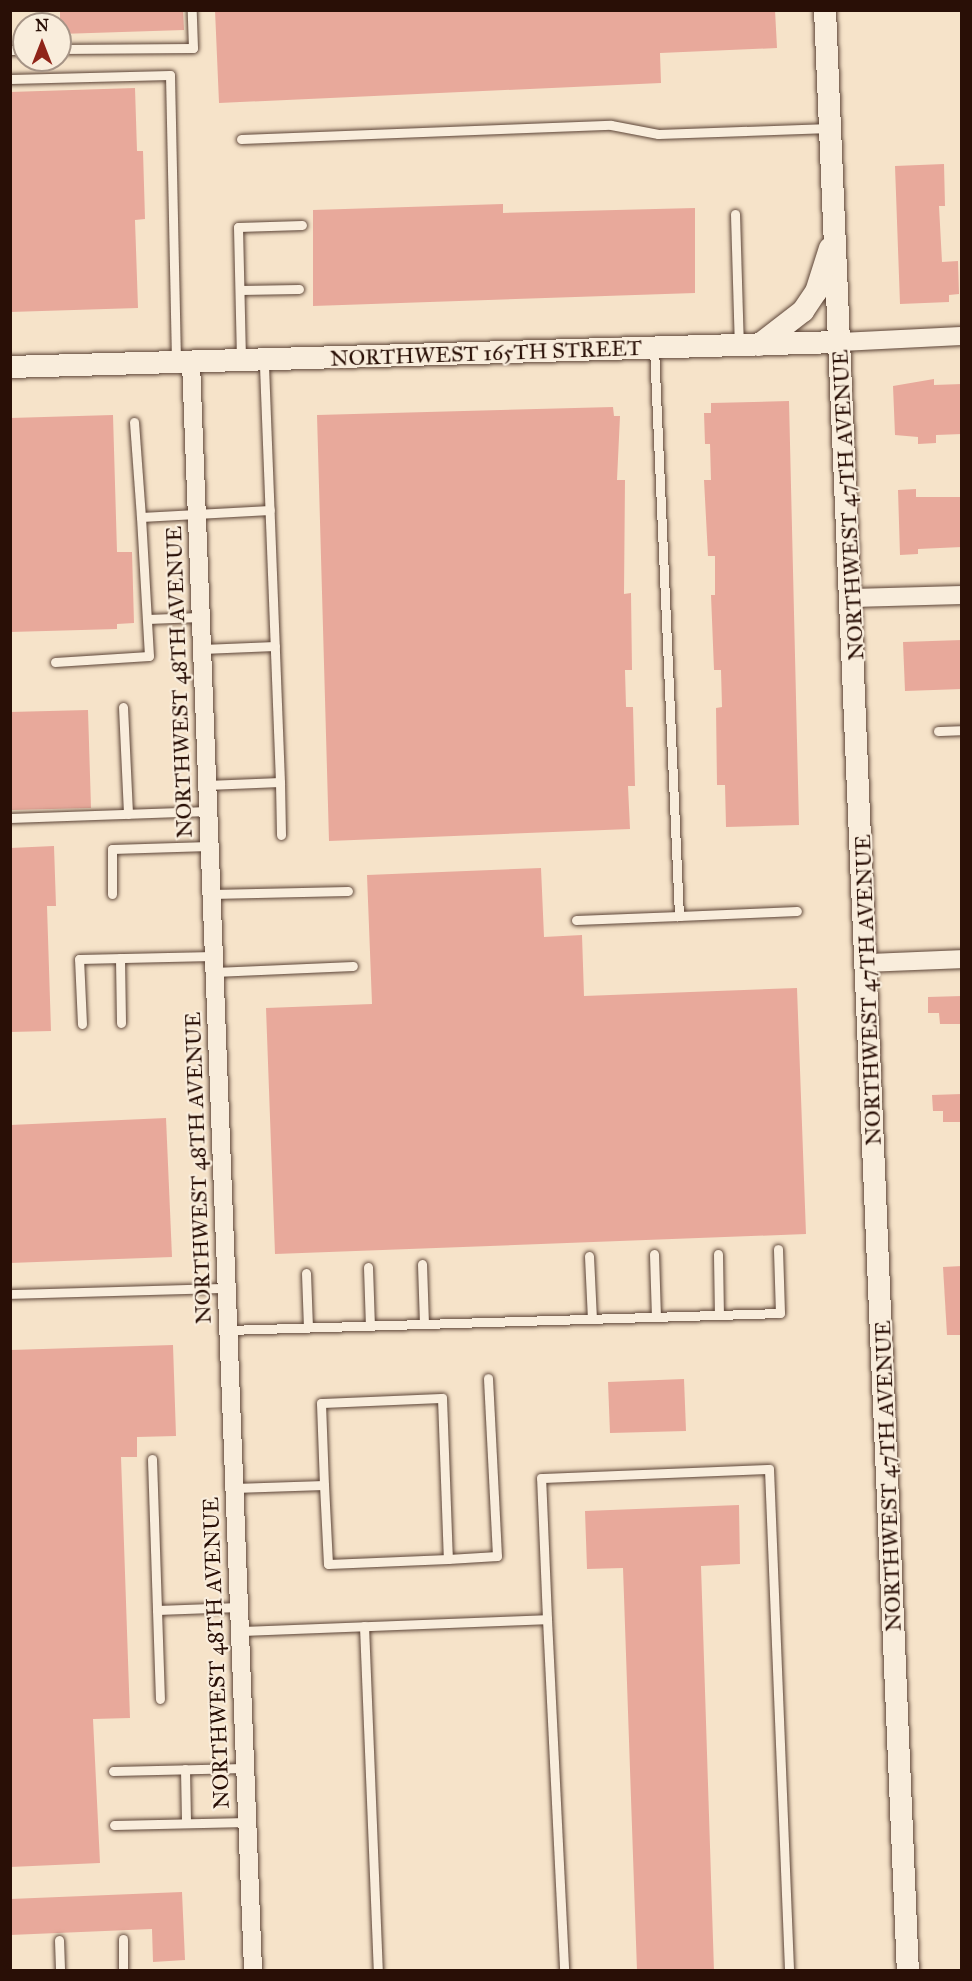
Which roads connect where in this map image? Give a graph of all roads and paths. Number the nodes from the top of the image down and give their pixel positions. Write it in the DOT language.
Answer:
graph roads {
  1 [pos="192,10"];
  2 [pos="825,10"];
  3 [pos="72,50"];
  4 [pos="10,78"];
  5 [pos="830,128"];
  6 [pos="241,139"];
  7 [pos="735,214"];
  8 [pos="302,225"];
  9 [pos="835,232"];
  10 [pos="299,289"];
  11 [pos="240,290"];
  12 [pos="962,336"];
  13 [pos="840,342"];
  14 [pos="749,345"];
  15 [pos="654,348"];
  16 [pos="264,360"];
  17 [pos="241,361"];
  18 [pos="183,363"];
  19 [pos="10,367"];
  20 [pos="134,422"];
  21 [pos="270,510"];
  22 [pos="196,514"];
  23 [pos="141,517"];
  24 [pos="962,595"];
  25 [pos="852,598"];
  26 [pos="200,617"];
  27 [pos="147,619"];
  28 [pos="275,646"];
  29 [pos="202,649"];
  30 [pos="55,662"];
  31 [pos="123,707"];
  32 [pos="962,730"];
  33 [pos="938,731"];
  34 [pos="280,782"];
  35 [pos="207,785"];
  36 [pos="208,811"];
  37 [pos="128,814"];
  38 [pos="10,818"];
  39 [pos="281,835"];
  40 [pos="209,846"];
  41 [pos="348,891"];
  42 [pos="112,894"];
  43 [pos="211,894"];
  44 [pos="797,911"];
  45 [pos="679,916"];
  46 [pos="576,920"];
  47 [pos="120,958"];
  48 [pos="962,959"];
  49 [pos="867,963"];
  50 [pos="214,964"];
  51 [pos="353,966"];
  52 [pos="121,1023"];
  53 [pos="82,1024"];
  54 [pos="778,1249"];
  55 [pos="654,1254"];
  56 [pos="718,1254"];
  57 [pos="590,1256"];
  58 [pos="422,1264"];
  59 [pos="368,1267"];
  60 [pos="306,1273"];
  61 [pos="226,1288"];
  62 [pos="10,1294"];
  63 [pos="719,1315"];
  64 [pos="656,1317"];
  65 [pos="592,1319"];
  66 [pos="424,1324"];
  67 [pos="370,1326"];
  68 [pos="308,1327"];
  69 [pos="228,1330"];
  70 [pos="488,1378"];
  71 [pos="152,1459"];
  72 [pos="324,1485"];
  73 [pos="234,1488"];
  74 [pos="448,1559"];
  75 [pos="239,1607"];
  76 [pos="157,1610"];
  77 [pos="547,1619"];
  78 [pos="364,1626"];
  79 [pos="240,1631"];
  80 [pos="160,1699"];
  81 [pos="245,1768"];
  82 [pos="185,1769"];
  83 [pos="113,1771"];
  84 [pos="247,1822"];
  85 [pos="186,1823"];
  86 [pos="114,1825"];
  87 [pos="123,1939"];
  88 [pos="59,1940"];
  89 [pos="60,1971"];
  90 [pos="123,1971"];
  91 [pos="253,1971"];
  92 [pos="378,1971"];
  93 [pos="564,1971"];
  94 [pos="789,1971"];
  95 [pos="908,1971"];
  1 -- 3 [label="lane"];
  2 -- 5 [label="street, NORTHWEST 47TH AVENUE"];
  4 -- 18 [label="lane"];
  5 -- 6 [label="lane"];
  5 -- 9 [label="street, NORTHWEST 47TH AVENUE"];
  7 -- 14 [label="lane"];
  8 -- 11 [label="lane"];
  9 -- 13 [label="street, NORTHWEST 47TH AVENUE"];
  9 -- 14 [label="street"];
  10 -- 11 [label="lane"];
  11 -- 17 [label="lane"];
  12 -- 13 [label="street, NORTHWEST 165TH STREET"];
  13 -- 14 [label="street, NORTHWEST 165TH STREET"];
  13 -- 25 [label="street, NORTHWEST 47TH AVENUE"];
  14 -- 15 [label="street, NORTHWEST 165TH STREET"];
  15 -- 16 [label="street, NORTHWEST 165TH STREET"];
  15 -- 45 [label="lane"];
  16 -- 17 [label="street, NORTHWEST 165TH STREET"];
  16 -- 21 [label="lane"];
  17 -- 18 [label="street, NORTHWEST 165TH STREET"];
  18 -- 19 [label="street, NORTHWEST 165TH STREET"];
  18 -- 22 [label="street, NORTHWEST 48TH AVENUE"];
  20 -- 23 [label="lane"];
  21 -- 22 [label="lane"];
  21 -- 28 [label="lane"];
  22 -- 23 [label="lane"];
  22 -- 26 [label="street, NORTHWEST 48TH AVENUE"];
  23 -- 27 [label="lane"];
  24 -- 25 [label="street"];
  25 -- 49 [label="street, NORTHWEST 47TH AVENUE"];
  26 -- 27 [label="lane"];
  26 -- 29 [label="street, NORTHWEST 48TH AVENUE"];
  27 -- 30 [label="lane"];
  28 -- 29 [label="lane"];
  28 -- 34 [label="lane"];
  29 -- 35 [label="street, NORTHWEST 48TH AVENUE"];
  31 -- 37 [label="lane"];
  32 -- 33 [label="lane"];
  34 -- 35 [label="lane"];
  34 -- 39 [label="lane"];
  35 -- 36 [label="street, NORTHWEST 48TH AVENUE"];
  36 -- 37 [label="lane"];
  36 -- 40 [label="street, NORTHWEST 48TH AVENUE"];
  37 -- 38 [label="lane"];
  40 -- 42 [label="lane"];
  40 -- 43 [label="street, NORTHWEST 48TH AVENUE"];
  41 -- 43 [label="lane"];
  43 -- 50 [label="street, NORTHWEST 48TH AVENUE"];
  44 -- 45 [label="lane"];
  45 -- 46 [label="lane"];
  47 -- 50 [label="lane"];
  47 -- 52 [label="lane"];
  47 -- 53 [label="lane"];
  48 -- 49 [label="street"];
  49 -- 95 [label="street, NORTHWEST 47TH AVENUE"];
  50 -- 51 [label="lane"];
  50 -- 61 [label="street, NORTHWEST 48TH AVENUE"];
  54 -- 63 [label="lane"];
  55 -- 64 [label="lane"];
  56 -- 63 [label="lane"];
  57 -- 65 [label="lane"];
  58 -- 66 [label="lane"];
  59 -- 67 [label="lane"];
  60 -- 68 [label="lane"];
  61 -- 62 [label="lane"];
  61 -- 69 [label="street, NORTHWEST 48TH AVENUE"];
  63 -- 64 [label="lane"];
  64 -- 65 [label="lane"];
  65 -- 66 [label="lane"];
  66 -- 67 [label="lane"];
  67 -- 68 [label="lane"];
  68 -- 69 [label="lane"];
  69 -- 73 [label="street, NORTHWEST 48TH AVENUE"];
  70 -- 74 [label="lane"];
  71 -- 76 [label="lane"];
  72 -- 73 [label="lane"];
  72 -- 74 [label="lane"];
  72 -- 74 [label="lane"];
  73 -- 75 [label="street, NORTHWEST 48TH AVENUE"];
  75 -- 76 [label="lane"];
  75 -- 79 [label="street, NORTHWEST 48TH AVENUE"];
  76 -- 80 [label="lane"];
  77 -- 78 [label="lane"];
  77 -- 93 [label="lane"];
  77 -- 94 [label="lane"];
  78 -- 79 [label="lane"];
  78 -- 92 [label="lane"];
  79 -- 81 [label="street, NORTHWEST 48TH AVENUE"];
  81 -- 82 [label="lane"];
  81 -- 84 [label="street, NORTHWEST 48TH AVENUE"];
  82 -- 83 [label="lane"];
  82 -- 85 [label="lane"];
  84 -- 85 [label="lane"];
  84 -- 91 [label="street, NORTHWEST 48TH AVENUE"];
  85 -- 86 [label="lane"];
  87 -- 90 [label="lane"];
  88 -- 89 [label="lane"];
}
